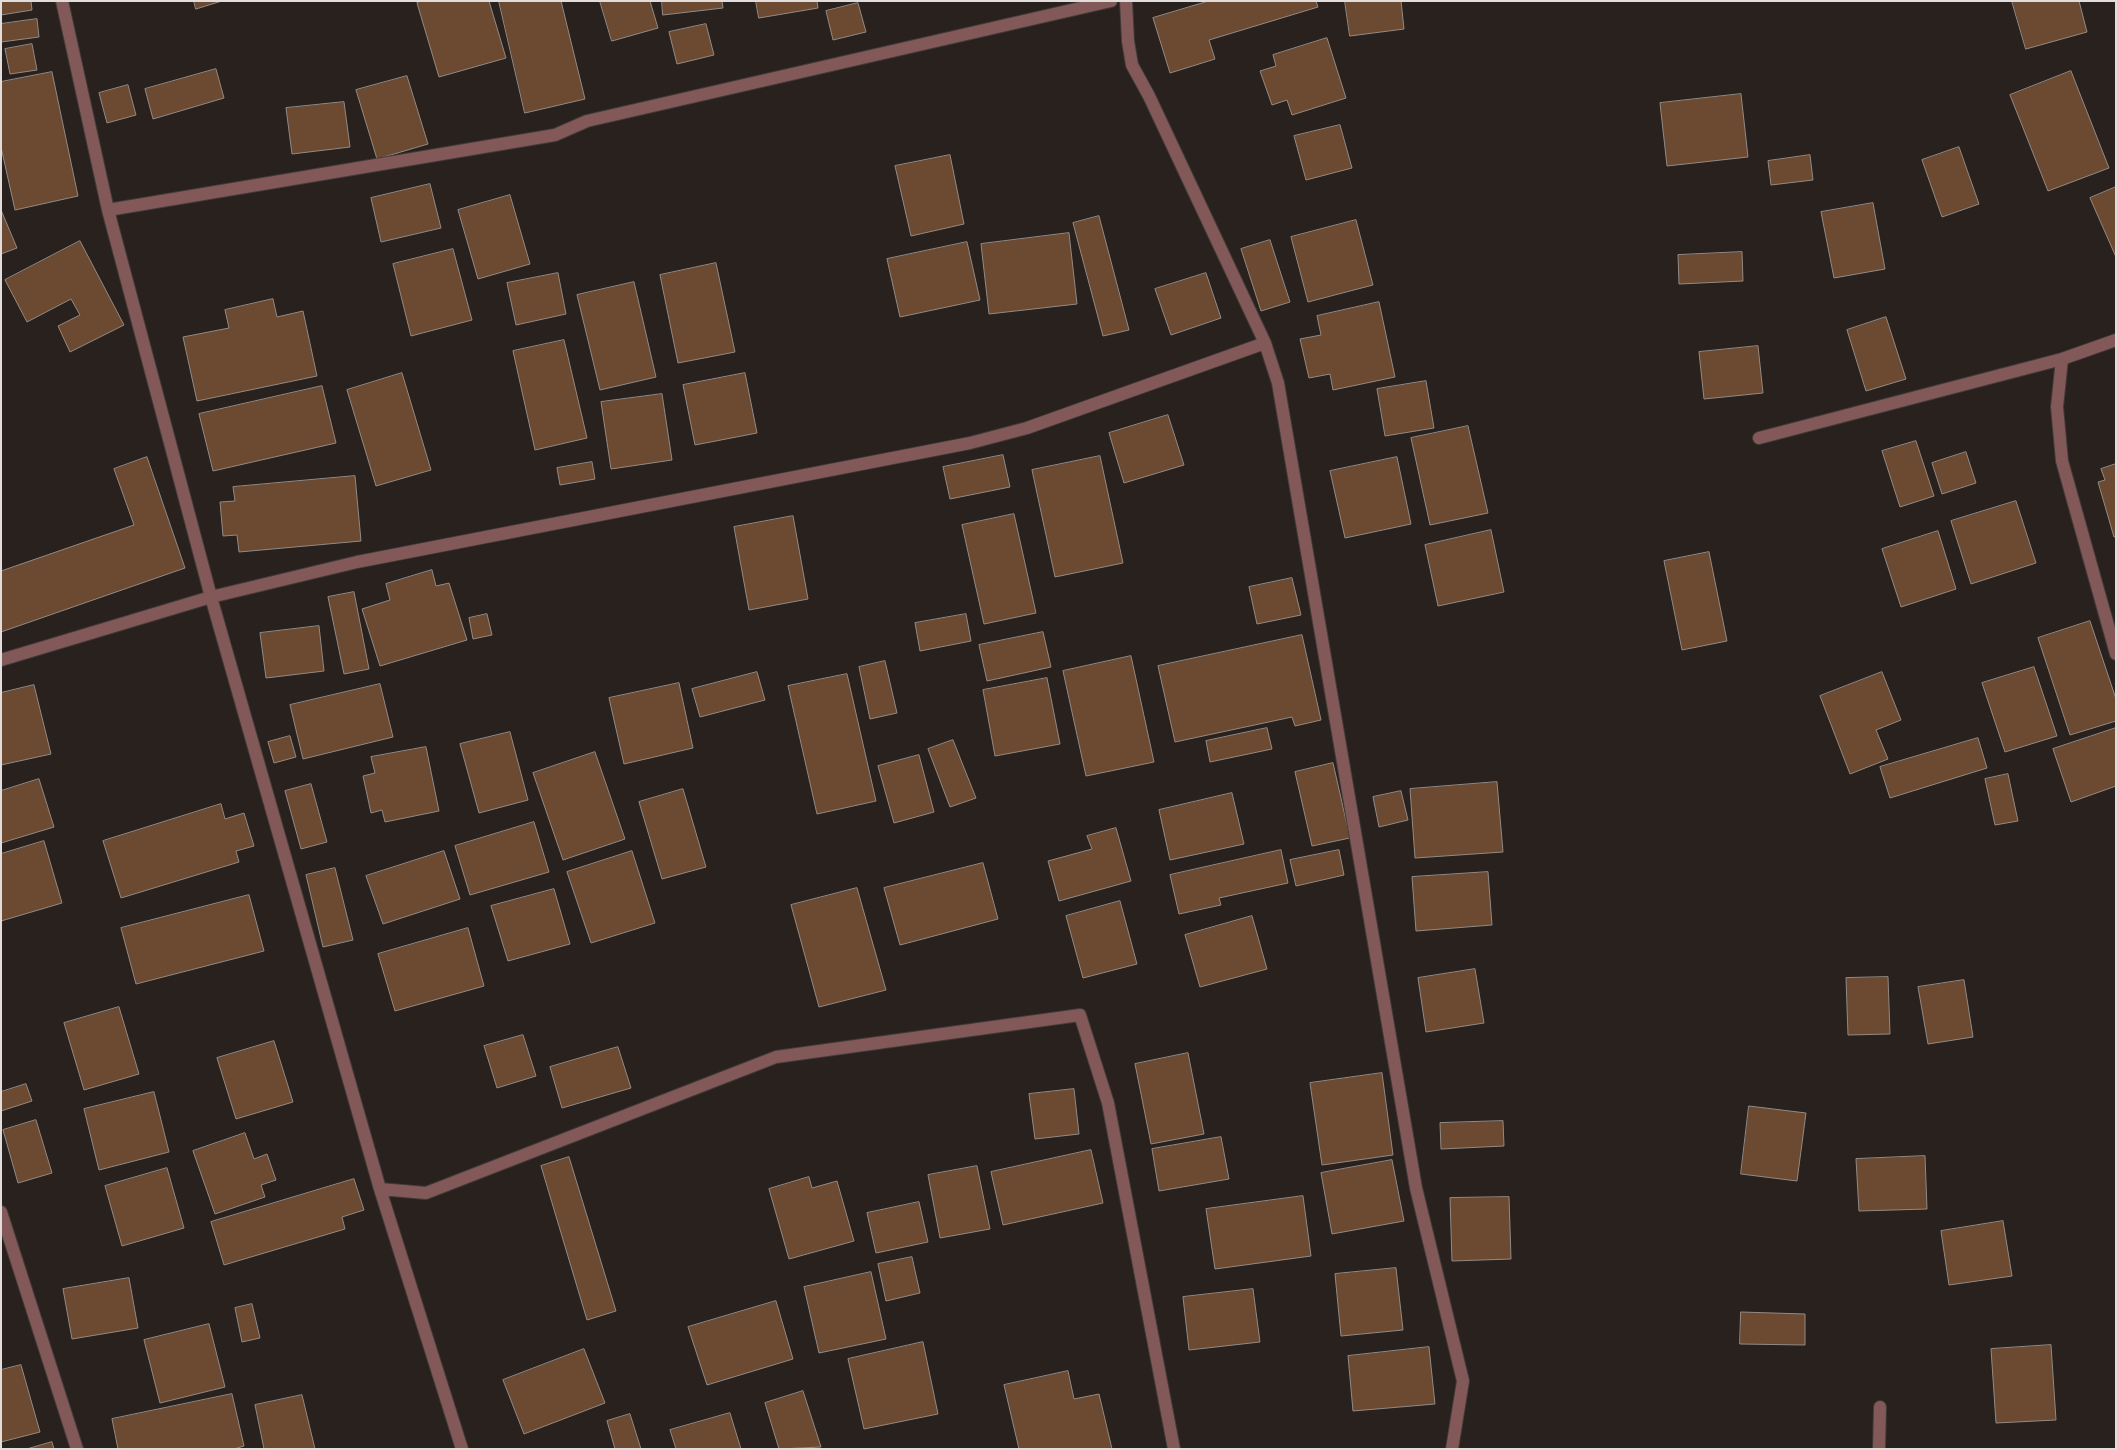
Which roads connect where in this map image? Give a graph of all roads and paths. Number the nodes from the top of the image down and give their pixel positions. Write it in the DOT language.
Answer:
graph roads {
  1 [pos="62,1"];
  2 [pos="1111,1"];
  3 [pos="1126,1"];
  4 [pos="108,210"];
  5 [pos="2116,340"];
  6 [pos="1265,343"];
  7 [pos="2062,359"];
  8 [pos="1759,438"];
  9 [pos="211,598"];
  10 [pos="2116,654"];
  11 [pos="1,660"];
  12 [pos="380,1189"];
  13 [pos="1,1212"];
  14 [pos="1880,1407"];
  15 [pos="77,1449"];
  16 [pos="462,1449"];
  17 [pos="1174,1449"];
  18 [pos="1452,1449"];
  19 [pos="1879,1449"];
  1 -- 4 [label="street"];
  2 -- 4 [label="street"];
  3 -- 6 [label="street"];
  4 -- 9 [label="street"];
  5 -- 7 [label="street"];
  6 -- 9 [label="street"];
  6 -- 18 [label="street"];
  7 -- 8 [label="street"];
  7 -- 10 [label="street"];
  9 -- 11 [label="street"];
  9 -- 12 [label="street"];
  12 -- 16 [label="street"];
  12 -- 17 [label="street"];
  13 -- 15 [label="street"];
  14 -- 19 [label="street"];
}
